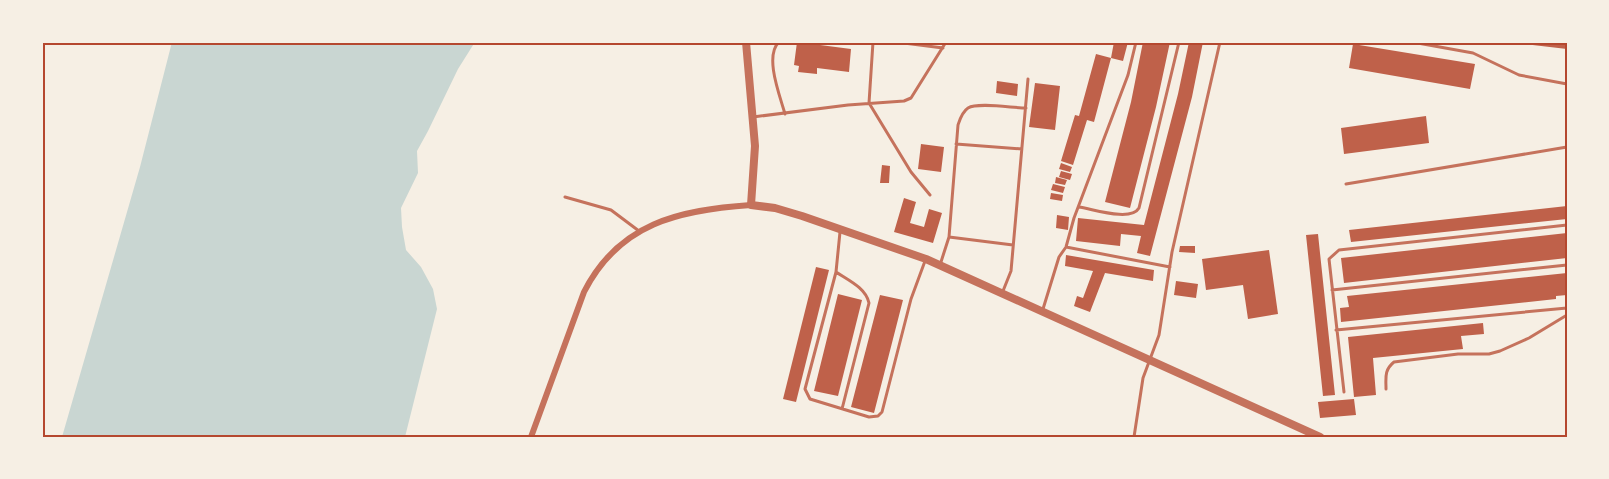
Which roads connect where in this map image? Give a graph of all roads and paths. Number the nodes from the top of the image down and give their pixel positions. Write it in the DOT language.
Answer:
graph roads {
  1 [pos="746,42"];
  2 [pos="779,42"];
  3 [pos="873,42"];
  4 [pos="896,42"];
  5 [pos="946,42"];
  6 [pos="1136,42"];
  7 [pos="1179,42"];
  8 [pos="1220,42"];
  9 [pos="1412,42"];
  10 [pos="943,48"];
  11 [pos="1028,79"];
  12 [pos="1567,84"];
  13 [pos="868,103"];
  14 [pos="1026,108"];
  15 [pos="785,114"];
  16 [pos="753,117"];
  17 [pos="956,144"];
  18 [pos="1567,147"];
  19 [pos="1022,149"];
  20 [pos="1346,184"];
  21 [pos="930,195"];
  22 [pos="565,197"];
  23 [pos="751,205"];
  24 [pos="1078,207"];
  25 [pos="1567,225"];
  26 [pos="841,229"];
  27 [pos="639,231"];
  28 [pos="949,237"];
  29 [pos="1014,245"];
  30 [pos="1066,247"];
  31 [pos="926,259"];
  32 [pos="940,265"];
  33 [pos="1567,265"];
  34 [pos="1170,267"];
  35 [pos="836,272"];
  36 [pos="1332,290"];
  37 [pos="1003,292"];
  38 [pos="1567,308"];
  39 [pos="1042,310"];
  40 [pos="1567,315"];
  41 [pos="1336,330"];
  42 [pos="1150,359"];
  43 [pos="1386,389"];
  44 [pos="1344,392"];
  45 [pos="842,409"];
  46 [pos="534,436"];
  47 [pos="1134,437"];
  48 [pos="1320,437"];
  1 -- 16 [label="street"];
  2 -- 15 [label="lane"];
  3 -- 13 [label="lane"];
  4 -- 10 [label="lane"];
  5 -- 10 [label="lane"];
  6 -- 24 [label="lane"];
  7 -- 24 [label="lane"];
  8 -- 34 [label="lane"];
  9 -- 12 [label="lane"];
  10 -- 13 [label="lane"];
  11 -- 14 [label="lane"];
  13 -- 15 [label="lane"];
  13 -- 21 [label="lane"];
  14 -- 17 [label="lane"];
  14 -- 19 [label="lane"];
  15 -- 16 [label="lane"];
  16 -- 23 [label="street"];
  17 -- 19 [label="lane"];
  17 -- 28 [label="lane"];
  18 -- 20 [label="lane"];
  19 -- 29 [label="lane"];
  22 -- 27 [label="lane"];
  23 -- 26 [label="street"];
  23 -- 27 [label="street"];
  24 -- 30 [label="lane"];
  25 -- 36 [label="lane"];
  26 -- 31 [label="street"];
  26 -- 35 [label="lane"];
  27 -- 46 [label="street"];
  28 -- 29 [label="lane"];
  28 -- 32 [label="lane"];
  29 -- 37 [label="lane"];
  30 -- 34 [label="lane"];
  30 -- 39 [label="lane"];
  31 -- 32 [label="street"];
  31 -- 45 [label="lane"];
  32 -- 37 [label="street"];
  33 -- 36 [label="lane"];
  34 -- 42 [label="lane"];
  35 -- 45 [label="lane"];
  35 -- 45 [label="lane"];
  36 -- 41 [label="lane"];
  37 -- 39 [label="street"];
  38 -- 41 [label="lane"];
  39 -- 42 [label="street"];
  40 -- 43 [label="lane"];
  41 -- 44 [label="lane"];
  42 -- 47 [label="lane"];
  42 -- 48 [label="street"];
}
